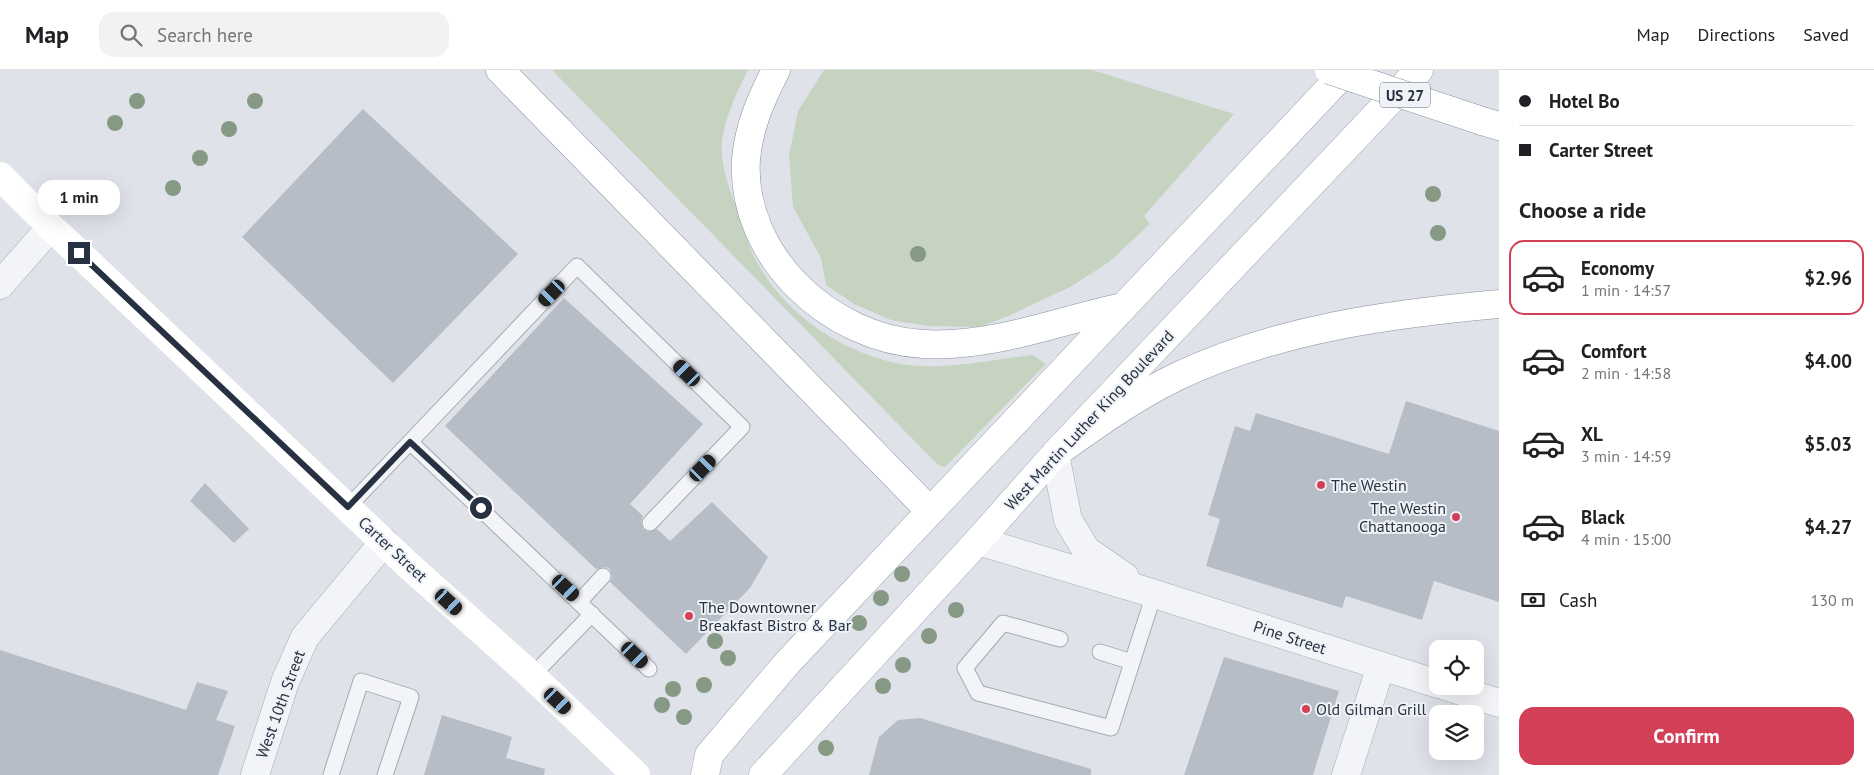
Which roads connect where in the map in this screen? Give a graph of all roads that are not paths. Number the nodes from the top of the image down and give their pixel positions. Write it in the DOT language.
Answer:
graph roads {
  1 [pos="500,70"];
  2 [pos="776,70"];
  3 [pos="1329,70"];
  4 [pos="1347,70"];
  5 [pos="1419,70"];
  6 [pos="1491,124"];
  7 [pos="0,176"];
  8 [pos="51,227"];
  9 [pos="0,285"];
  10 [pos="1499,304"];
  11 [pos="1123,307"];
  12 [pos="410,442"];
  13 [pos="1054,454"];
  14 [pos="348,507"];
  15 [pos="930,511"];
  16 [pos="650,523"];
  17 [pos="978,541"];
  18 [pos="384,542"];
  19 [pos="603,576"];
  20 [pos="1148,592"];
  21 [pos="580,601"];
  22 [pos="592,614"];
  23 [pos="1060,639"];
  24 [pos="1100,652"];
  25 [pos="1132,662"];
  26 [pos="1381,666"];
  27 [pos="649,669"];
  28 [pos="532,676"];
  29 [pos="1429,681"];
  30 [pos="1474,695"];
  31 [pos="1499,703"];
  32 [pos="255,775"];
  33 [pos="331,775"];
  34 [pos="385,775"];
  35 [pos="636,775"];
  36 [pos="705,775"];
  37 [pos="763,775"];
  38 [pos="1346,775"];
  1 -- 15 [label="main road"];
  2 -- 11 [label="main road"];
  3 -- 6 [label="main road, US 27, bridge"];
  4 -- 11 [label="main road"];
  5 -- 13 [label="main road, West Martin Luther King Boulevard"];
  7 -- 8 [label="main road, Carter Street"];
  8 -- 9 [label="street"];
  8 -- 14 [label="main road, Carter Street"];
  10 -- 13 [label="main road"];
  11 -- 15 [label="main road"];
  12 -- 14 [label="lane"];
  12 -- 16 [label="lane"];
  12 -- 21 [label="lane"];
  13 -- 17 [label="main road, West Martin Luther King Boulevard"];
  13 -- 20 [label="street, Pine Street"];
  14 -- 18 [label="main road, Carter Street"];
  15 -- 36 [label="main road"];
  17 -- 20 [label="street, Pine Street"];
  17 -- 37 [label="main road, West Martin Luther King Boulevard"];
  18 -- 28 [label="main road, Carter Street"];
  18 -- 32 [label="street, West 10th Street"];
  19 -- 21 [label="lane"];
  20 -- 25 [label="lane"];
  20 -- 26 [label="street, Pine Street"];
  21 -- 22 [label="lane"];
  22 -- 27 [label="lane"];
  22 -- 28 [label="lane"];
  23 -- 25 [label="lane"];
  24 -- 25 [label="lane"];
  26 -- 29 [label="street, Pine Street"];
  26 -- 38 [label="street"];
  28 -- 35 [label="main road, Carter Street"];
  30 -- 31 [label="street"];
  33 -- 34 [label="lane"];
}
